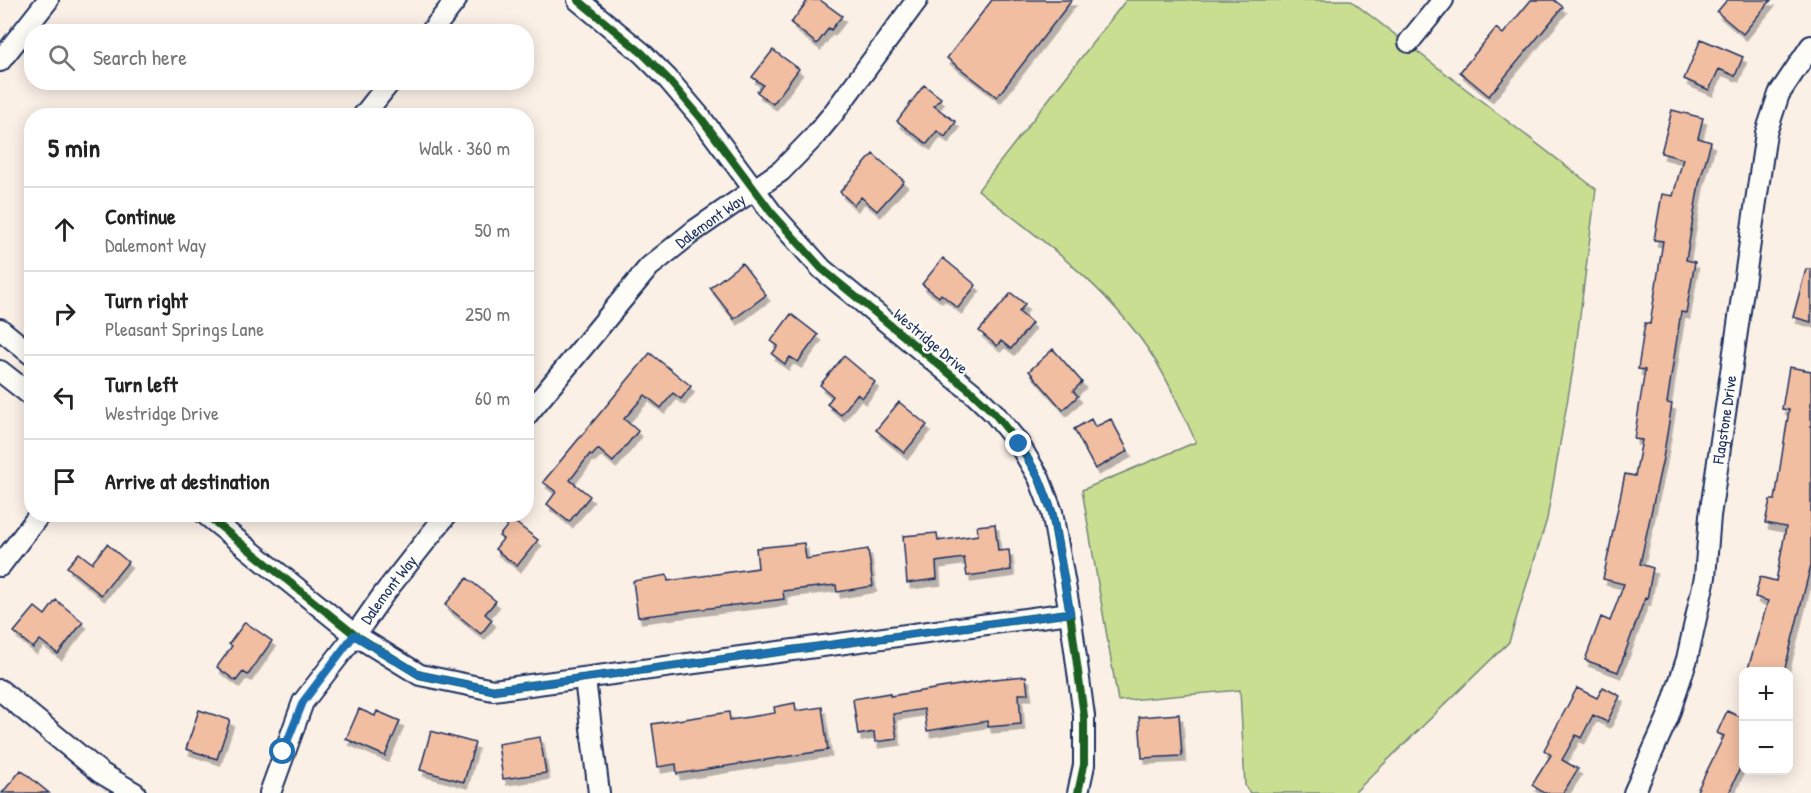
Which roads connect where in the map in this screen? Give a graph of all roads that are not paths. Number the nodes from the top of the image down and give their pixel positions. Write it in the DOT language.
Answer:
graph roads {
  1 [pos="48,0"];
  2 [pos="456,0"];
  3 [pos="578,0"];
  4 [pos="917,0"];
  5 [pos="1443,0"];
  6 [pos="29,24"];
  7 [pos="437,24"];
  8 [pos="24,30"];
  9 [pos="1409,42"];
  10 [pos="1811,46"];
  11 [pos="0,61"];
  12 [pos="384,90"];
  13 [pos="369,108"];
  14 [pos="755,189"];
  15 [pos="0,329"];
  16 [pos="24,348"];
  17 [pos="0,371"];
  18 [pos="24,390"];
  19 [pos="534,406"];
  20 [pos="34,522"];
  21 [pos="216,522"];
  22 [pos="441,522"];
  23 [pos="0,566"];
  24 [pos="1070,613"];
  25 [pos="354,635"];
  26 [pos="585,679"];
  27 [pos="0,690"];
  28 [pos="135,793"];
  29 [pos="270,793"];
  30 [pos="600,793"];
  31 [pos="1078,793"];
  32 [pos="1634,793"];
  1 -- 6 [label="street"];
  2 -- 7 [label="street"];
  3 -- 14 [label="street, Westridge Drive"];
  4 -- 14 [label="street, Dalemont Way"];
  5 -- 9 [label="street"];
  8 -- 11 [label="street"];
  10 -- 32 [label="street, Flagstone Drive"];
  12 -- 13 [label="street"];
  14 -- 19 [label="street, Dalemont Way"];
  14 -- 24 [label="street, Westridge Drive"];
  15 -- 16 [label="street"];
  17 -- 18 [label="street"];
  20 -- 23 [label="street"];
  21 -- 25 [label="street"];
  22 -- 25 [label="street, Dalemont Way"];
  24 -- 26 [label="street"];
  24 -- 31 [label="street, Westridge Drive"];
  25 -- 26 [label="street"];
  25 -- 29 [label="street, Dalemont Way"];
  26 -- 30 [label="street"];
  27 -- 28 [label="street"];
}
